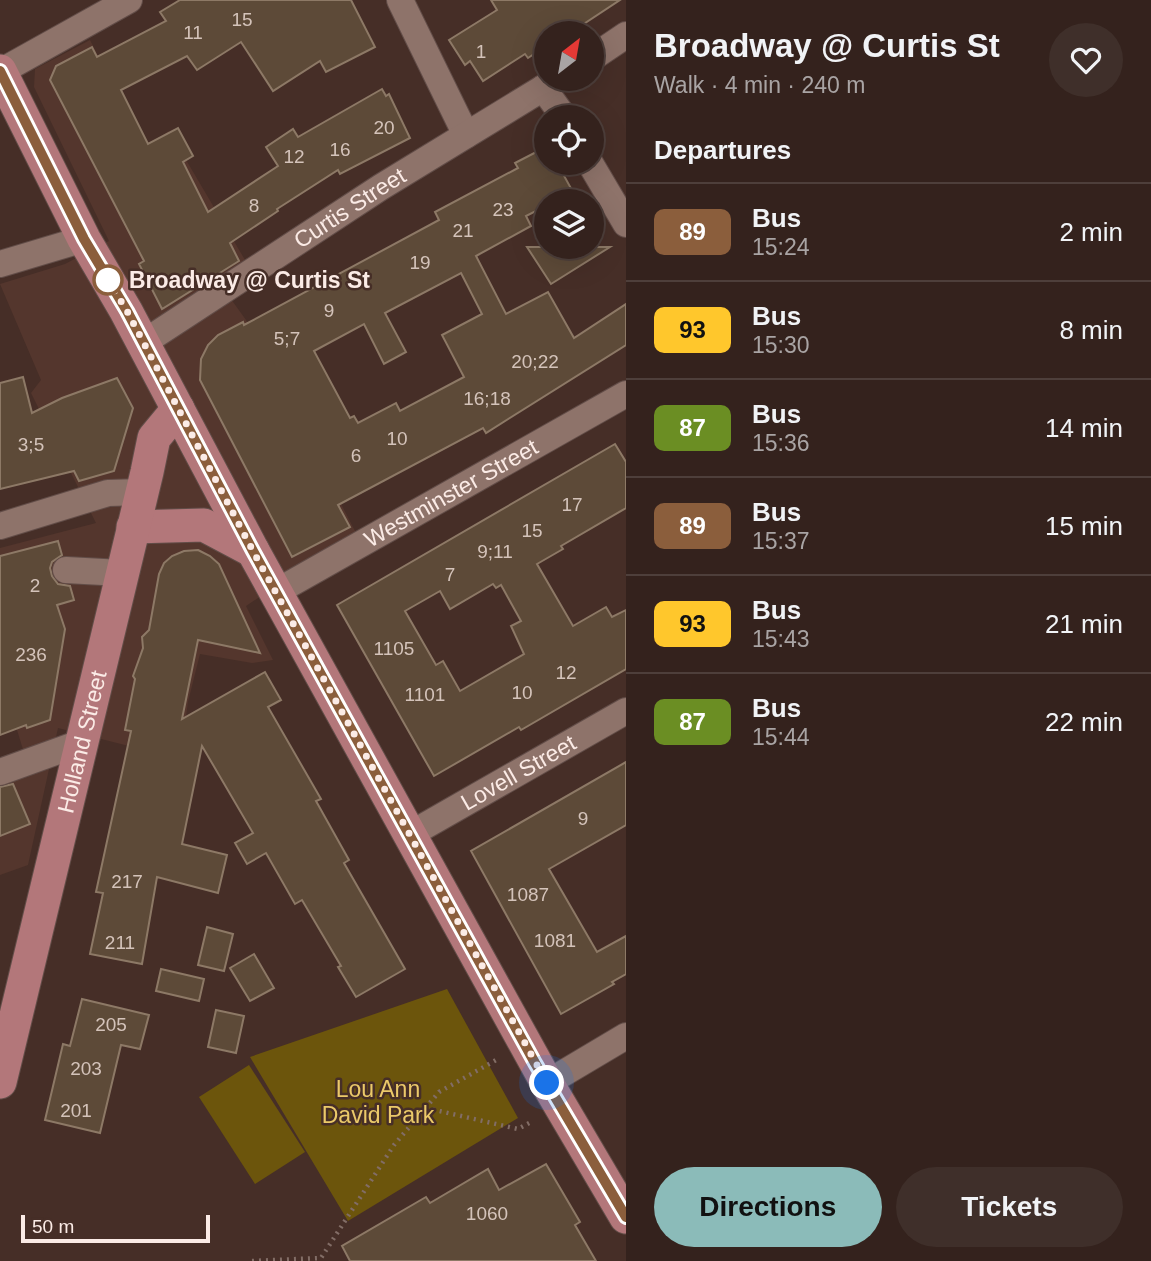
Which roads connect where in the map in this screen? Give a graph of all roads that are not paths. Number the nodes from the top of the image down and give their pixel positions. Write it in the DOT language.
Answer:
graph roads {
  1 [pos="129,0"];
  2 [pos="401,0"];
  3 [pos="626,36"];
  4 [pos="604,50"];
  5 [pos="0,72"];
  6 [pos="538,91"];
  7 [pos="466,135"];
  8 [pos="597,175"];
  9 [pos="626,224"];
  10 [pos="84,239"];
  11 [pos="0,264"];
  12 [pos="143,342"];
  13 [pos="626,394"];
  14 [pos="178,409"];
  15 [pos="142,492"];
  16 [pos="0,526"];
  17 [pos="133,527"];
  18 [pos="253,551"];
  19 [pos="66,570"];
  20 [pos="122,573"];
  21 [pos="276,592"];
  22 [pos="626,711"];
  23 [pos="83,742"];
  24 [pos="0,772"];
  25 [pos="410,835"];
  26 [pos="8,1022"];
  27 [pos="626,1036"];
  28 [pos="0,1082"];
  29 [pos="547,1083"];
  30 [pos="626,1217"];
  1 -- 5 [label="street"];
  2 -- 7 [label="street"];
  3 -- 4 [label="street"];
  5 -- 10 [label="main road"];
  6 -- 7 [label="street, Curtis Street"];
  7 -- 12 [label="street, Curtis Street"];
  8 -- 9 [label="street"];
  10 -- 11 [label="street"];
  10 -- 12 [label="main road"];
  12 -- 14 [label="main road"];
  13 -- 21 [label="street, Westminster Street"];
  14 -- 15 [label="main road, Holland Street"];
  14 -- 18 [label="main road"];
  15 -- 16 [label="street"];
  15 -- 17 [label="main road, Holland Street"];
  17 -- 18 [label="main road"];
  17 -- 20 [label="main road, Holland Street"];
  18 -- 21 [label="main road"];
  19 -- 20 [label="street"];
  20 -- 23 [label="main road, Holland Street"];
  21 -- 25 [label="main road"];
  22 -- 25 [label="street, Lovell Street"];
  23 -- 24 [label="street"];
  23 -- 26 [label="main road, Holland Street"];
  25 -- 29 [label="main road"];
  26 -- 28 [label="main road, Holland Street"];
  27 -- 29 [label="street"];
  29 -- 30 [label="main road"];
}
